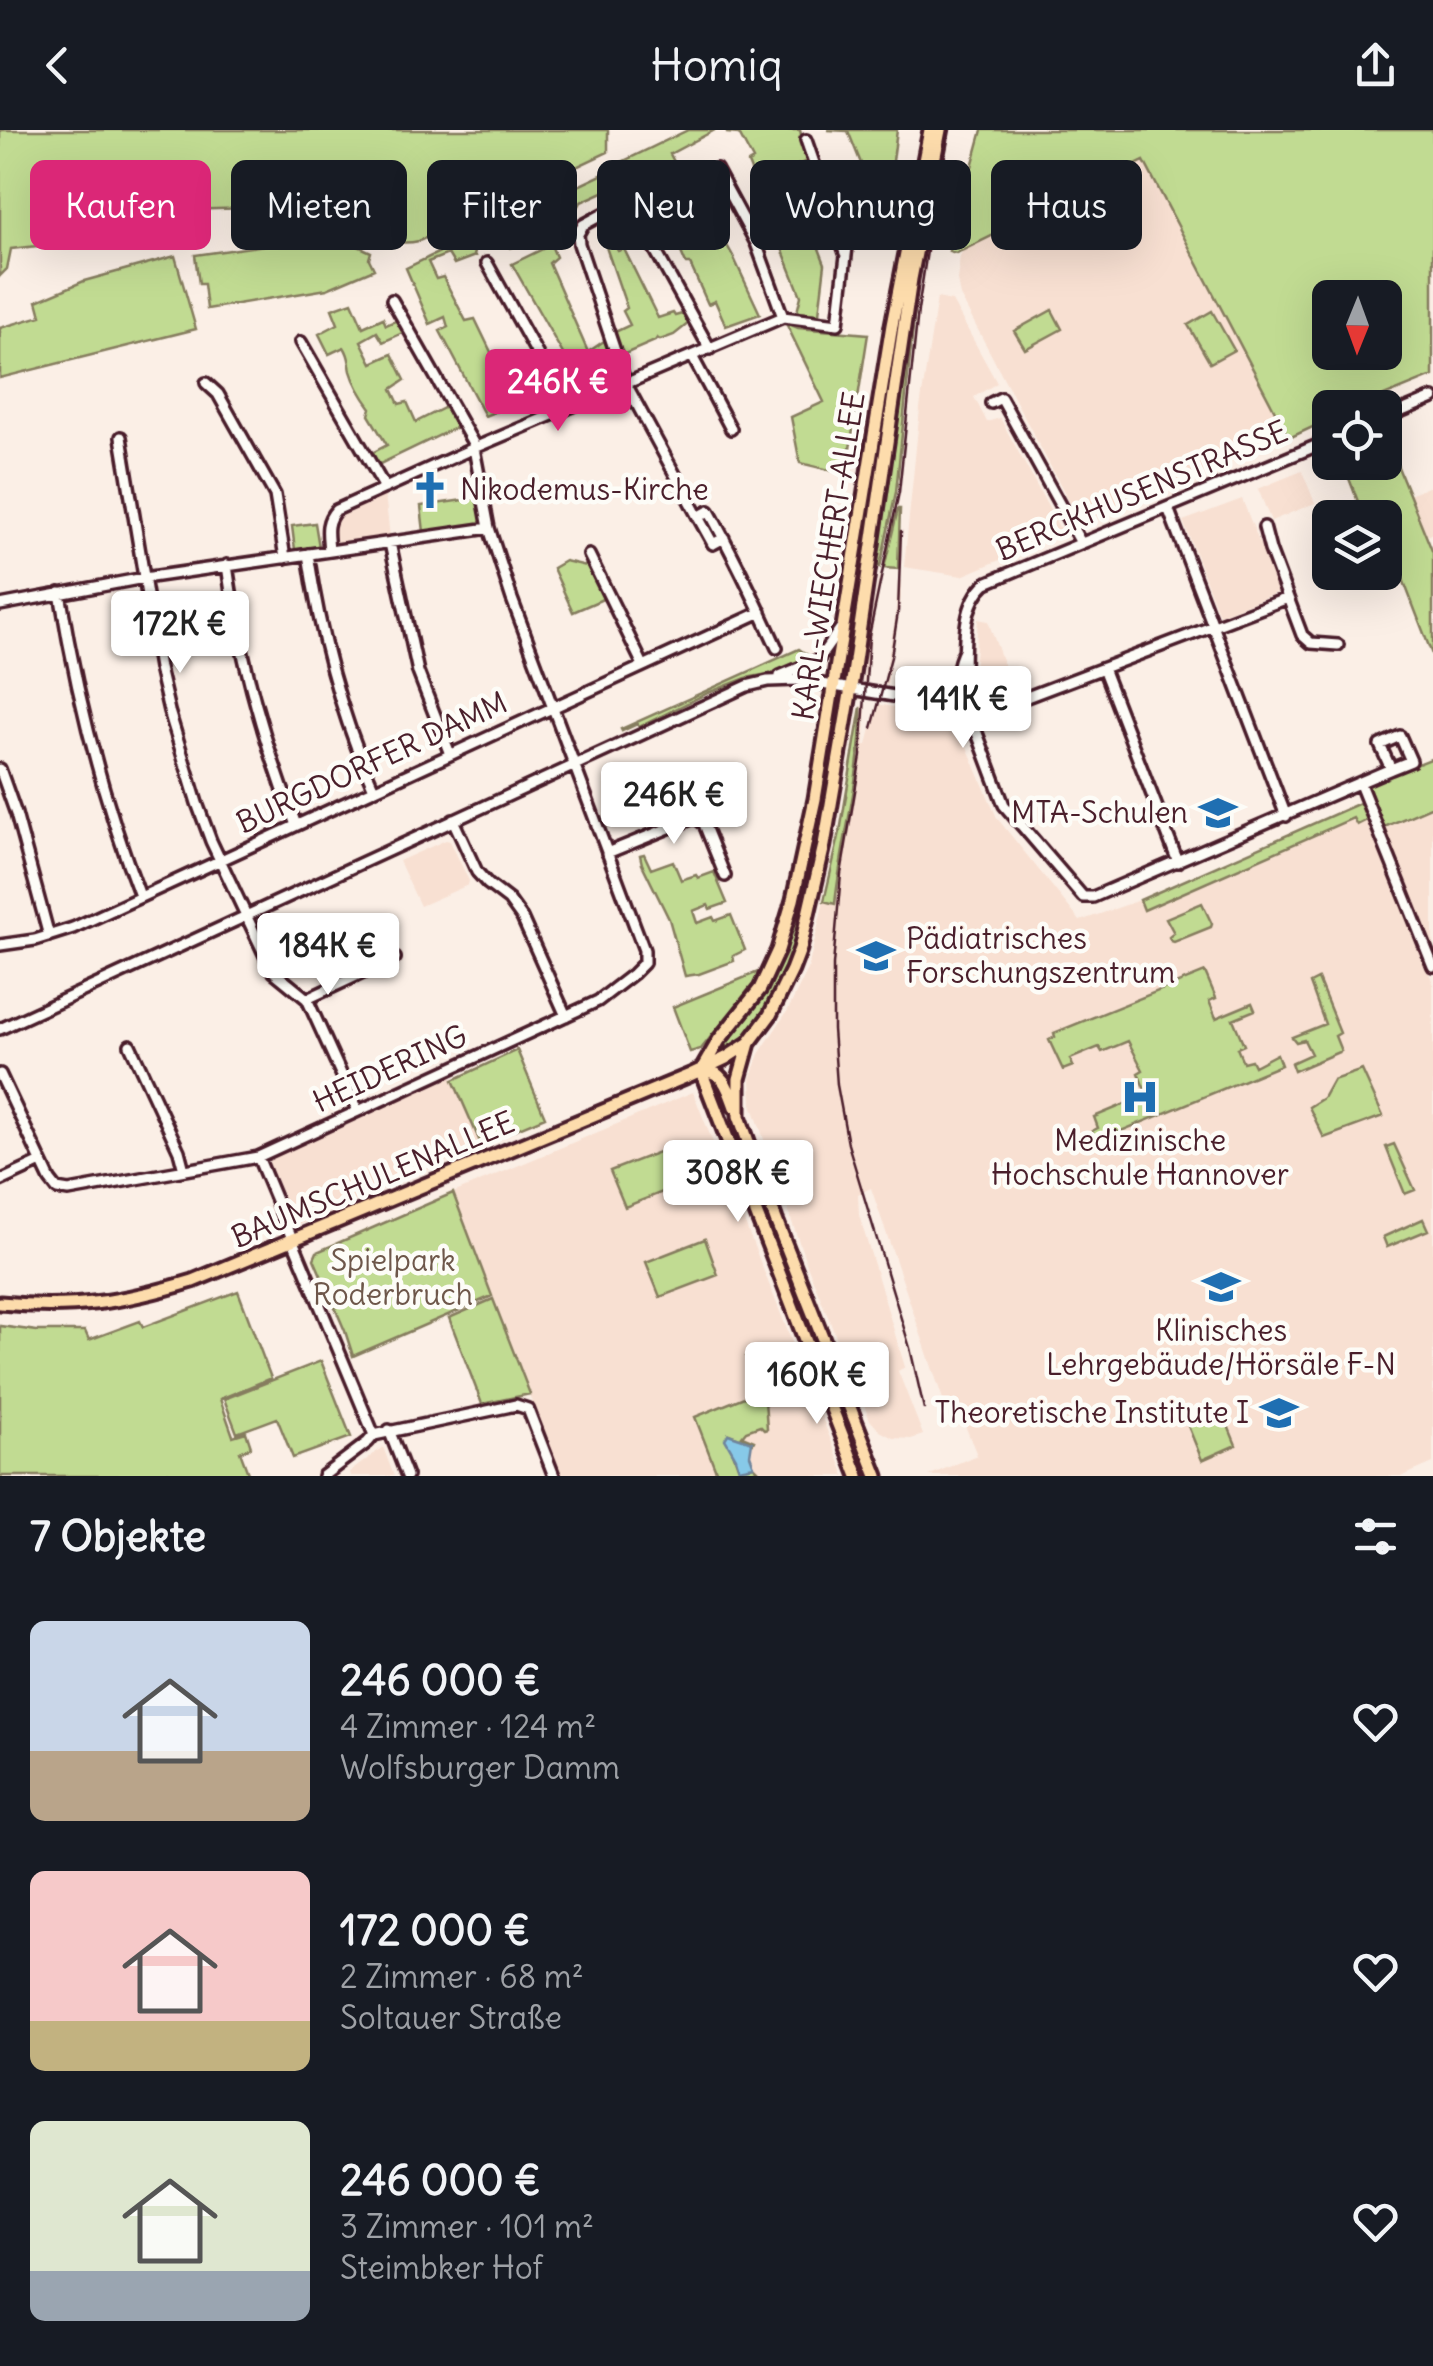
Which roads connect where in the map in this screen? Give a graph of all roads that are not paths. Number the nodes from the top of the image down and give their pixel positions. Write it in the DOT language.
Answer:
graph roads {
  1 [pos="930,130"];
  2 [pos="940,130"];
  3 [pos="806,140"];
  4 [pos="813,160"];
  5 [pos="730,195"];
  6 [pos="844,250"];
  7 [pos="847,250"];
  8 [pos="846,256"];
  9 [pos="487,263"];
  10 [pos="392,300"];
  11 [pos="784,317"];
  12 [pos="302,342"];
  13 [pos="710,348"];
  14 [pos="692,356"];
  15 [pos="206,383"];
  16 [pos="626,384"];
  17 [pos="1433,398"];
  18 [pos="992,403"];
  19 [pos="567,408"];
  20 [pos="1402,411"];
  21 [pos="731,430"];
  22 [pos="121,437"];
  23 [pos="474,448"];
  24 [pos="1312,448"];
  25 [pos="384,488"];
  26 [pos="1168,508"];
  27 [pos="1264,527"];
  28 [pos="489,528"];
  29 [pos="390,543"];
  30 [pos="1081,543"];
  31 [pos="329,552"];
  32 [pos="308,554"];
  33 [pos="589,555"];
  34 [pos="285,558"];
  35 [pos="226,566"];
  36 [pos="144,578"];
  37 [pos="60,593"];
  38 [pos="1288,598"];
  39 [pos="0,606"];
  40 [pos="760,612"];
  41 [pos="844,623"];
  42 [pos="1213,626"];
  43 [pos="1338,645"];
  44 [pos="777,648"];
  45 [pos="964,651"];
  46 [pos="643,665"];
  47 [pos="1103,668"];
  48 [pos="768,680"];
  49 [pos="834,686"];
  50 [pos="851,688"];
  51 [pos="932,702"];
  52 [pos="960,704"];
  53 [pos="552,707"];
  54 [pos="972,714"];
  55 [pos="450,754"];
  56 [pos="574,764"];
  57 [pos="1391,769"];
  58 [pos="0,770"];
  59 [pos="1360,784"];
  60 [pos="374,789"];
  61 [pos="1286,816"];
  62 [pos="453,820"];
  63 [pos="296,824"];
  64 [pos="607,853"];
  65 [pos="220,861"];
  66 [pos="1178,862"];
  67 [pos="725,876"];
  68 [pos="140,896"];
  69 [pos="246,915"];
  70 [pos="49,936"];
  71 [pos="0,945"];
  72 [pos="395,958"];
  73 [pos="1433,966"];
  74 [pos="307,999"];
  75 [pos="566,1016"];
  76 [pos="0,1029"];
  77 [pos="749,1042"];
  78 [pos="130,1045"];
  79 [pos="701,1071"];
  80 [pos="0,1074"];
  81 [pos="358,1111"];
  82 [pos="738,1116"];
  83 [pos="258,1158"];
  84 [pos="41,1162"];
  85 [pos="184,1170"];
  86 [pos="0,1180"];
  87 [pos="294,1240"];
  88 [pos="796,1268"];
  89 [pos="780,1275"];
  90 [pos="0,1303"];
  91 [pos="389,1430"];
  92 [pos="374,1435"];
  93 [pos="323,1476"];
  94 [pos="407,1476"];
  95 [pos="554,1476"];
  96 [pos="858,1476"];
  97 [pos="877,1476"];
  1 -- 41 [label="main road, KARL-WIECHERT-ALLEE"];
  2 -- 50 [label="main road, KARL-WIECHERT-ALLEE"];
  3 -- 4 [label="street"];
  5 -- 11 [label="street"];
  6 -- 8 [label="street"];
  7 -- 8 [label="street"];
  8 -- 11 [label="street"];
  9 -- 19 [label="street"];
  10 -- 23 [label="street, HEIDERING"];
  11 -- 13 [label="street"];
  12 -- 25 [label="street"];
  13 -- 14 [label="street"];
  13 -- 16 [label="street"];
  14 -- 16 [label="street"];
  14 -- 21 [label="street"];
  15 -- 34 [label="street"];
  16 -- 19 [label="street"];
  16 -- 40 [label="street"];
  17 -- 20 [label="street"];
  18 -- 30 [label="street"];
  19 -- 23 [label="street"];
  22 -- 36 [label="street"];
  23 -- 25 [label="street"];
  23 -- 28 [label="street, HEIDERING"];
  24 -- 26 [label="street, BERCKHUSENSTRASSE"];
  25 -- 31 [label="street"];
  26 -- 30 [label="street, BERCKHUSENSTRASSE"];
  26 -- 42 [label="street"];
  27 -- 38 [label="street"];
  28 -- 29 [label="street"];
  28 -- 53 [label="street, HEIDERING"];
  29 -- 31 [label="street"];
  29 -- 55 [label="street"];
  30 -- 45 [label="street, BERCKHUSENSTRASSE"];
  31 -- 32 [label="street"];
  32 -- 34 [label="street"];
  32 -- 60 [label="street"];
  33 -- 46 [label="street"];
  34 -- 35 [label="street"];
  35 -- 36 [label="street"];
  35 -- 63 [label="street"];
  36 -- 37 [label="street"];
  36 -- 65 [label="street"];
  37 -- 39 [label="street"];
  37 -- 68 [label="street"];
  38 -- 42 [label="street"];
  38 -- 43 [label="street"];
  40 -- 44 [label="street"];
  40 -- 46 [label="street, BURGDORFER DAMM"];
  41 -- 48 [label="street"];
  41 -- 49 [label="main road, KARL-WIECHERT-ALLEE"];
  42 -- 47 [label="street"];
  42 -- 61 [label="street"];
  45 -- 51 [label="street, BERCKHUSENSTRASSE"];
  45 -- 52 [label="street, BERCKHUSENSTRASSE"];
  46 -- 53 [label="street, BURGDORFER DAMM"];
  47 -- 54 [label="street"];
  47 -- 66 [label="street"];
  48 -- 49 [label="street"];
  48 -- 56 [label="street"];
  49 -- 50 [label="street"];
  49 -- 79 [label="main road, KARL-WIECHERT-ALLEE"];
  50 -- 51 [label="street"];
  50 -- 77 [label="main road, KARL-WIECHERT-ALLEE"];
  51 -- 52 [label="street"];
  52 -- 54 [label="street"];
  53 -- 55 [label="street, BURGDORFER DAMM"];
  53 -- 56 [label="street, HEIDERING"];
  54 -- 66 [label="street"];
  55 -- 60 [label="street, BURGDORFER DAMM"];
  56 -- 62 [label="street"];
  56 -- 64 [label="street, HEIDERING"];
  57 -- 59 [label="street"];
  58 -- 70 [label="street"];
  59 -- 61 [label="street"];
  59 -- 73 [label="street"];
  60 -- 63 [label="street, BURGDORFER DAMM"];
  61 -- 66 [label="street"];
  62 -- 69 [label="street"];
  62 -- 75 [label="street"];
  63 -- 65 [label="street, BURGDORFER DAMM"];
  64 -- 67 [label="street"];
  64 -- 75 [label="street, HEIDERING"];
  65 -- 68 [label="street, BURGDORFER DAMM"];
  65 -- 69 [label="street"];
  68 -- 70 [label="street, BURGDORFER DAMM"];
  69 -- 74 [label="street"];
  69 -- 76 [label="street"];
  70 -- 71 [label="street, BURGDORFER DAMM"];
  72 -- 74 [label="street"];
  74 -- 81 [label="street"];
  75 -- 81 [label="street, HEIDERING"];
  77 -- 79 [label="main road, BAUMSCHULENALLEE"];
  77 -- 82 [label="main road, KARL-WIECHERT-ALLEE"];
  78 -- 85 [label="street"];
  79 -- 82 [label="main road"];
  79 -- 87 [label="main road, BAUMSCHULENALLEE"];
  79 -- 89 [label="main road"];
  80 -- 84 [label="street, HEIDERING"];
  81 -- 83 [label="street, HEIDERING"];
  82 -- 88 [label="main road, KARL-WIECHERT-ALLEE"];
  83 -- 85 [label="street, HEIDERING"];
  83 -- 87 [label="street"];
  84 -- 85 [label="street, HEIDERING"];
  84 -- 86 [label="street"];
  87 -- 90 [label="main road, BAUMSCHULENALLEE"];
  87 -- 92 [label="street"];
  88 -- 89 [label="main road"];
  88 -- 97 [label="main road, KARL-WIECHERT-ALLEE"];
  89 -- 96 [label="main road"];
  91 -- 92 [label="street"];
  91 -- 94 [label="street"];
  91 -- 95 [label="street"];
  92 -- 93 [label="street"];
}
